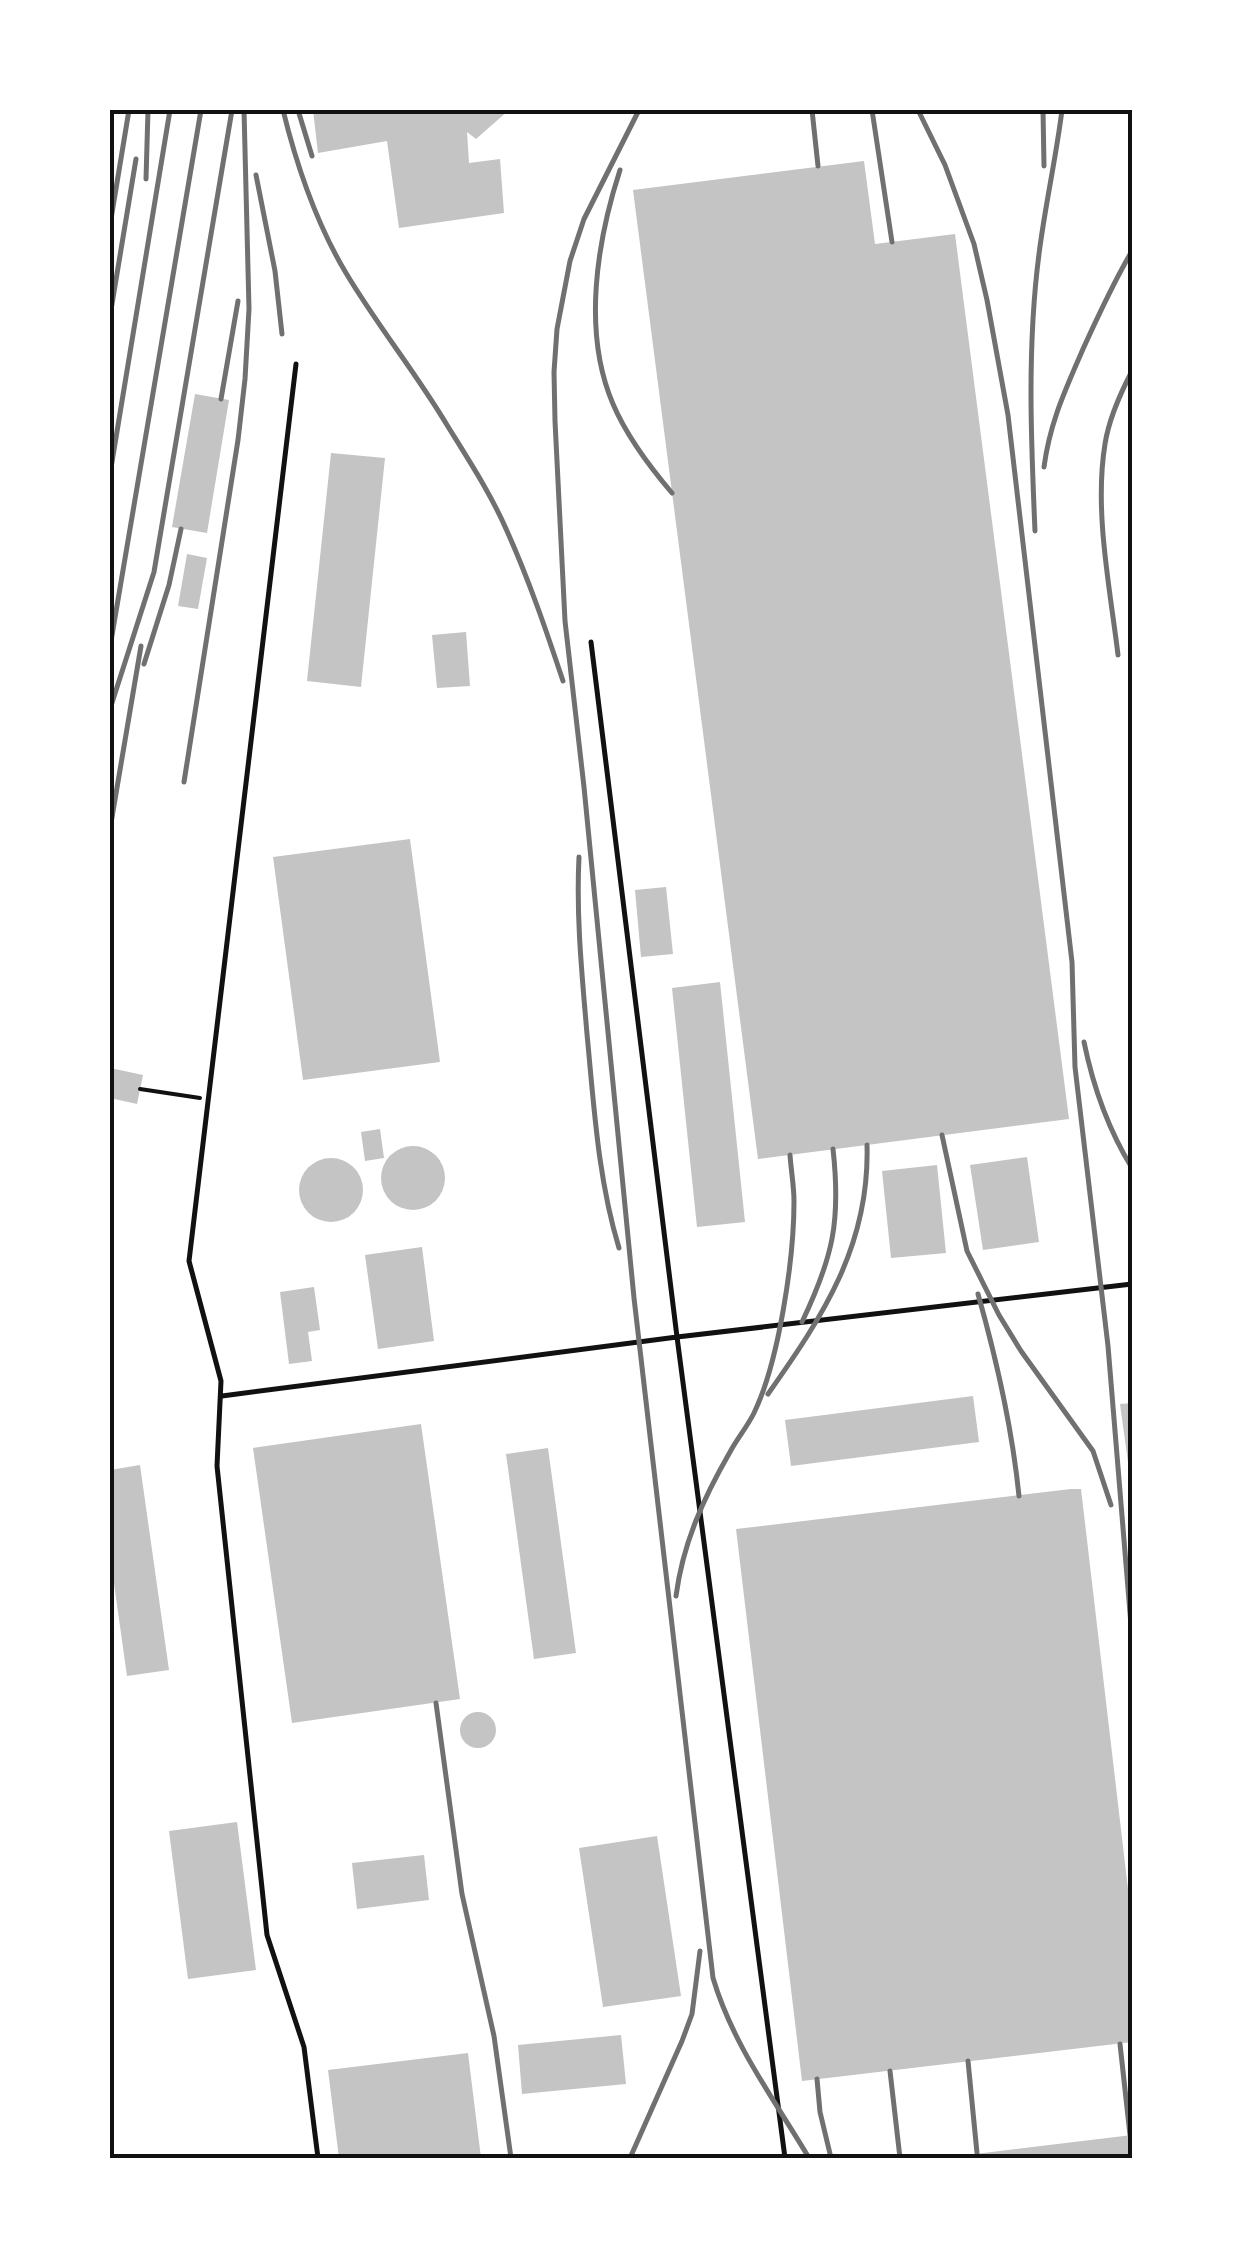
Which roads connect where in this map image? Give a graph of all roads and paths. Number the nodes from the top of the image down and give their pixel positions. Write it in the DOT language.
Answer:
graph roads {
  1 [pos="296,364"];
  2 [pos="591,642"];
  3 [pos="140,1090"];
  4 [pos="208,1099"];
  5 [pos="1132,1284"];
  6 [pos="677,1337"];
  7 [pos="220,1396"];
  8 [pos="318,2158"];
  9 [pos="784,2158"];
  1 -- 4 [label="lane"];
  2 -- 6 [label="lane"];
  3 -- 4 [label="path"];
  4 -- 7 [label="lane"];
  5 -- 6 [label="lane"];
  6 -- 7 [label="lane"];
  6 -- 9 [label="lane"];
  7 -- 8 [label="lane"];
}
